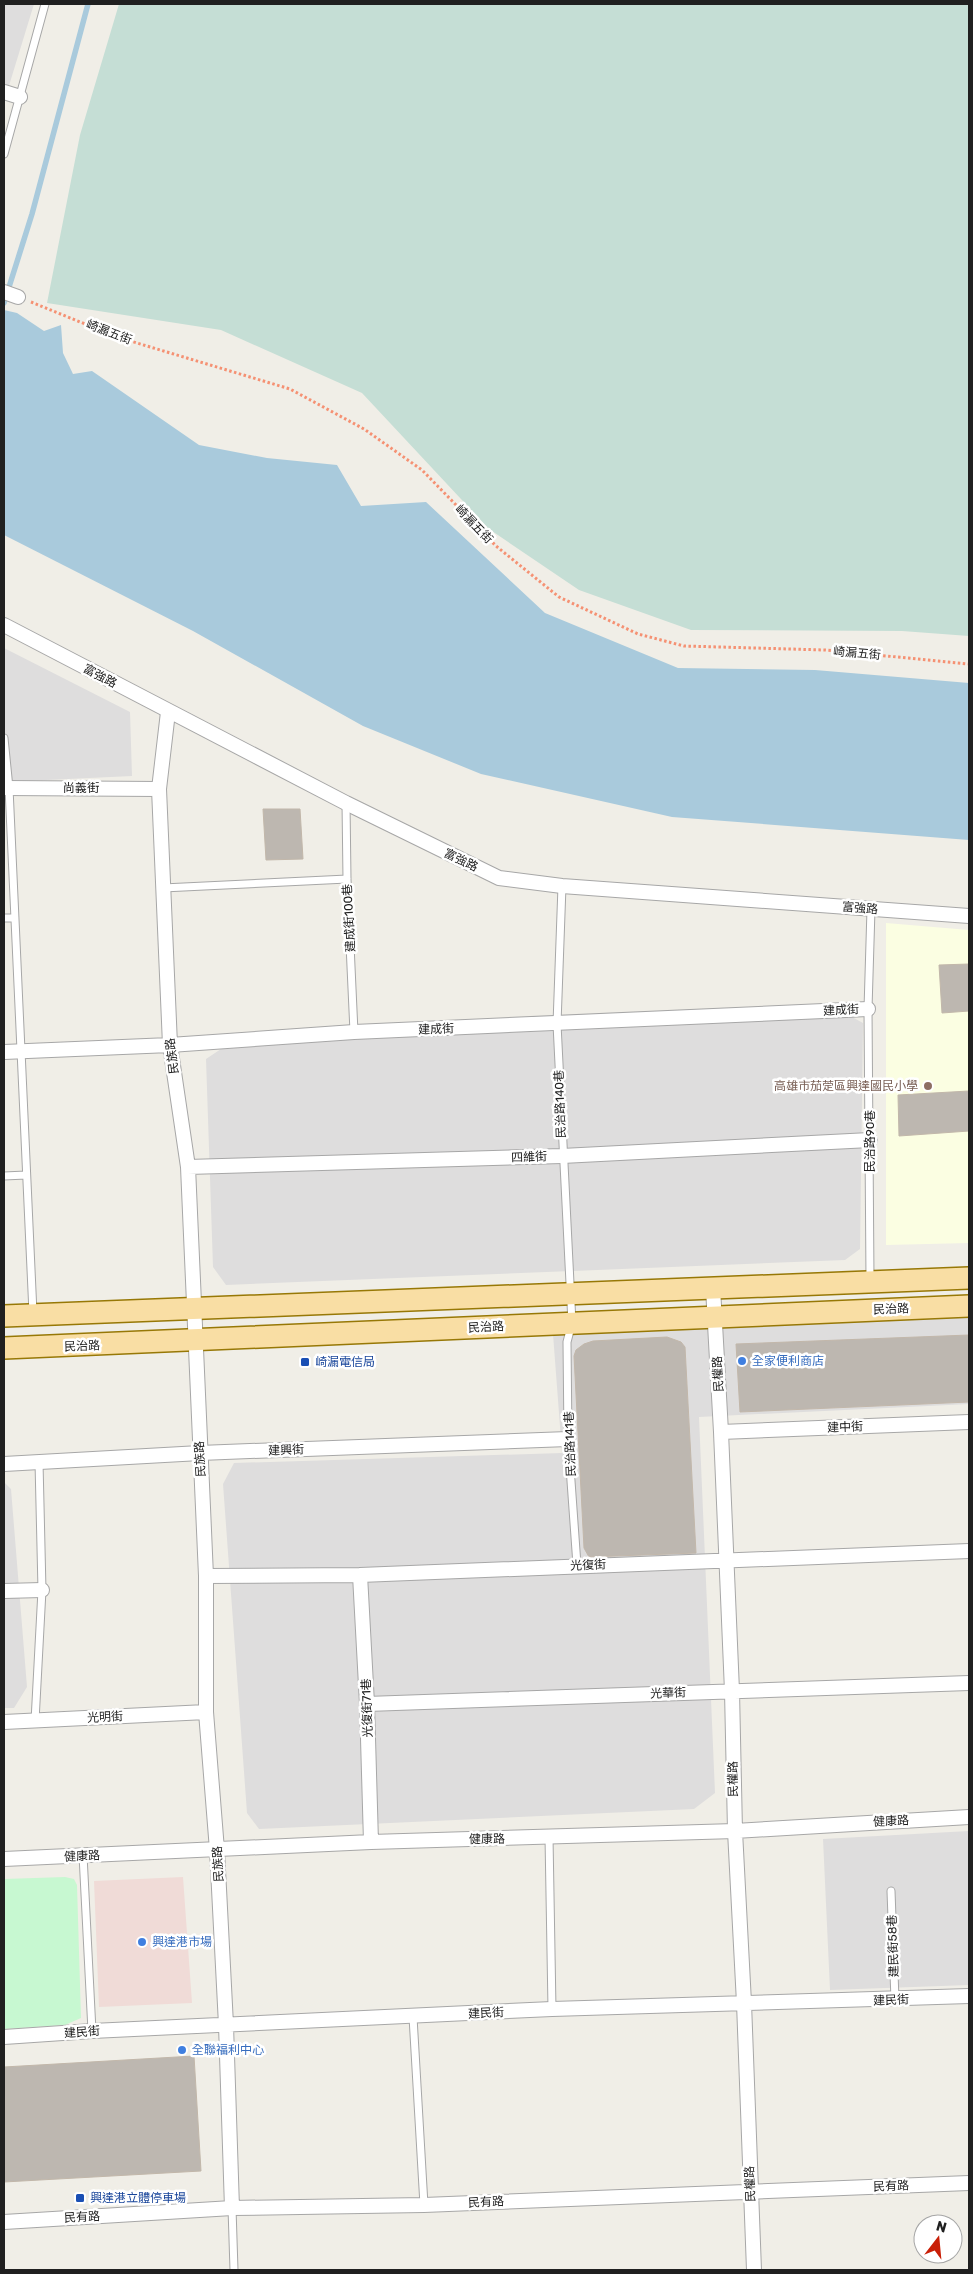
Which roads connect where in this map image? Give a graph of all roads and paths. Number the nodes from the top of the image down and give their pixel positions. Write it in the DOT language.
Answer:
graph roads {
  1 [pos="45,4"];
  2 [pos="4,92"];
  3 [pos="20,97"];
  4 [pos="4,154"];
  5 [pos="4,292"];
  6 [pos="18,297"];
  7 [pos="4,625"];
  8 [pos="969,664"];
  9 [pos="168,712"];
  10 [pos="4,738"];
  11 [pos="6,788"];
  12 [pos="159,789"];
  13 [pos="346,803"];
  14 [pos="347,879"];
  15 [pos="562,886"];
  16 [pos="163,888"];
  17 [pos="871,909"];
  18 [pos="969,916"];
  19 [pos="4,918"];
  20 [pos="15,918"];
  21 [pos="868,1009"];
  22 [pos="557,1024"];
  23 [pos="354,1032"];
  24 [pos="170,1046"];
  25 [pos="21,1051"];
  26 [pos="4,1052"];
  27 [pos="870,1140"];
  28 [pos="562,1156"];
  29 [pos="188,1167"];
  30 [pos="4,1176"];
  31 [pos="26,1176"];
  32 [pos="969,1278"];
  33 [pos="870,1282"];
  34 [pos="713,1288"];
  35 [pos="571,1294"];
  36 [pos="969,1306"];
  37 [pos="194,1308"];
  38 [pos="4,1316"];
  39 [pos="33,1316"];
  40 [pos="715,1316"];
  41 [pos="572,1322"];
  42 [pos="196,1341"];
  43 [pos="4,1348"];
  44 [pos="969,1422"];
  45 [pos="722,1432"];
  46 [pos="568,1439"];
  47 [pos="200,1453"];
  48 [pos="39,1462"];
  49 [pos="4,1464"];
  50 [pos="969,1551"];
  51 [pos="726,1560"];
  52 [pos="577,1565"];
  53 [pos="360,1575"];
  54 [pos="206,1576"];
  55 [pos="42,1590"];
  56 [pos="4,1591"];
  57 [pos="969,1683"];
  58 [pos="732,1691"];
  59 [pos="367,1704"];
  60 [pos="206,1712"];
  61 [pos="35,1721"];
  62 [pos="4,1722"];
  63 [pos="969,1817"];
  64 [pos="735,1831"];
  65 [pos="549,1837"];
  66 [pos="370,1842"];
  67 [pos="217,1850"];
  68 [pos="83,1855"];
  69 [pos="4,1859"];
  70 [pos="891,1891"];
  71 [pos="969,1996"];
  72 [pos="895,2000"];
  73 [pos="744,2003"];
  74 [pos="552,2009"];
  75 [pos="413,2016"];
  76 [pos="226,2025"];
  77 [pos="92,2031"];
  78 [pos="4,2037"];
  79 [pos="969,2183"];
  80 [pos="750,2190"];
  81 [pos="424,2205"];
  82 [pos="232,2208"];
  83 [pos="4,2222"];
  84 [pos="234,2270"];
  85 [pos="754,2270"];
  1 -- 3 [label="lane"];
  2 -- 3 [label="street"];
  3 -- 4 [label="lane"];
  5 -- 6 [label="street"];
  6 -- 8 [label="path, 崎漏五街"];
  7 -- 9 [label="street, 富強路"];
  9 -- 12 [label="street, 民族路"];
  9 -- 13 [label="street, 富強路"];
  10 -- 11 [label="lane"];
  11 -- 12 [label="street, 尚義街"];
  11 -- 20 [label="lane"];
  12 -- 16 [label="street, 民族路"];
  13 -- 14 [label="lane, 建成街100巷"];
  13 -- 15 [label="street, 富強路"];
  14 -- 16 [label="lane"];
  14 -- 23 [label="lane, 建成街100巷"];
  15 -- 17 [label="street, 富強路"];
  15 -- 22 [label="lane, 民治路140巷"];
  16 -- 24 [label="street, 民族路"];
  17 -- 18 [label="street, 富強路"];
  17 -- 21 [label="lane, 民治路90巷"];
  19 -- 20 [label="lane"];
  20 -- 25 [label="lane"];
  21 -- 22 [label="street, 建成街"];
  21 -- 27 [label="lane, 民治路90巷"];
  22 -- 23 [label="street, 建成街"];
  22 -- 28 [label="lane, 民治路140巷"];
  23 -- 24 [label="street, 建成街"];
  24 -- 25 [label="street, 建成街"];
  24 -- 29 [label="street, 民族路"];
  25 -- 26 [label="street, 建成街"];
  25 -- 31 [label="lane"];
  27 -- 28 [label="street, 四維街"];
  27 -- 33 [label="lane, 民治路90巷"];
  28 -- 29 [label="street, 四維街"];
  28 -- 35 [label="lane, 民治路140巷"];
  29 -- 37 [label="street, 民族路"];
  30 -- 31 [label="lane"];
  31 -- 39 [label="lane"];
  32 -- 33 [label="main road"];
  33 -- 34 [label="main road"];
  34 -- 35 [label="main road"];
  34 -- 40 [label="street, 民權路"];
  35 -- 37 [label="main road"];
  35 -- 41 [label="lane, 民治路140巷"];
  36 -- 40 [label="main road, 民治路"];
  37 -- 39 [label="main road"];
  37 -- 42 [label="street, 民族路"];
  38 -- 39 [label="main road"];
  40 -- 41 [label="main road, 民治路"];
  40 -- 45 [label="street, 民權路"];
  41 -- 42 [label="main road, 民治路"];
  41 -- 46 [label="lane, 民治路141巷"];
  42 -- 43 [label="main road, 民治路"];
  42 -- 47 [label="street, 民族路"];
  44 -- 45 [label="street, 建中街"];
  45 -- 51 [label="street, 民權路"];
  46 -- 47 [label="street, 建興街"];
  46 -- 52 [label="lane, 民治路141巷"];
  47 -- 48 [label="street, 建興街"];
  47 -- 54 [label="street, 民族路"];
  48 -- 49 [label="street, 建興街"];
  48 -- 55 [label="lane"];
  50 -- 51 [label="street, 光復街"];
  51 -- 52 [label="street, 光復街"];
  51 -- 58 [label="street, 民權路"];
  52 -- 53 [label="street, 光復街"];
  53 -- 54 [label="street, 光復街"];
  53 -- 59 [label="street, 光復街71巷"];
  54 -- 60 [label="street, 民族路"];
  55 -- 56 [label="street"];
  55 -- 61 [label="lane"];
  57 -- 58 [label="street, 光華街"];
  58 -- 59 [label="street, 光華街"];
  58 -- 64 [label="street, 民權路"];
  59 -- 66 [label="street, 光復街71巷"];
  60 -- 61 [label="street, 光明街"];
  60 -- 67 [label="street, 民族路"];
  61 -- 62 [label="street, 光明街"];
  63 -- 64 [label="street, 健康路"];
  64 -- 65 [label="street, 健康路"];
  64 -- 73 [label="street, 民權路"];
  65 -- 66 [label="street, 健康路"];
  65 -- 74 [label="lane"];
  66 -- 67 [label="street, 健康路"];
  67 -- 68 [label="street, 健康路"];
  67 -- 76 [label="street, 民族路"];
  68 -- 69 [label="street, 健康路"];
  68 -- 77 [label="lane"];
  70 -- 72 [label="lane, 建民街58巷"];
  71 -- 72 [label="street, 建民街"];
  72 -- 73 [label="street, 建民街"];
  73 -- 74 [label="street, 建民街"];
  73 -- 80 [label="street, 民權路"];
  74 -- 75 [label="street, 建民街"];
  75 -- 76 [label="street, 建民街"];
  75 -- 81 [label="lane"];
  76 -- 77 [label="street, 建民街"];
  76 -- 82 [label="street, 民族路"];
  77 -- 78 [label="street, 建民街"];
  79 -- 80 [label="street, 民有路"];
  80 -- 81 [label="street, 民有路"];
  80 -- 85 [label="street, 民權路"];
  81 -- 82 [label="street, 民有路"];
  82 -- 83 [label="street, 民有路"];
  82 -- 84 [label="lane"];
}
